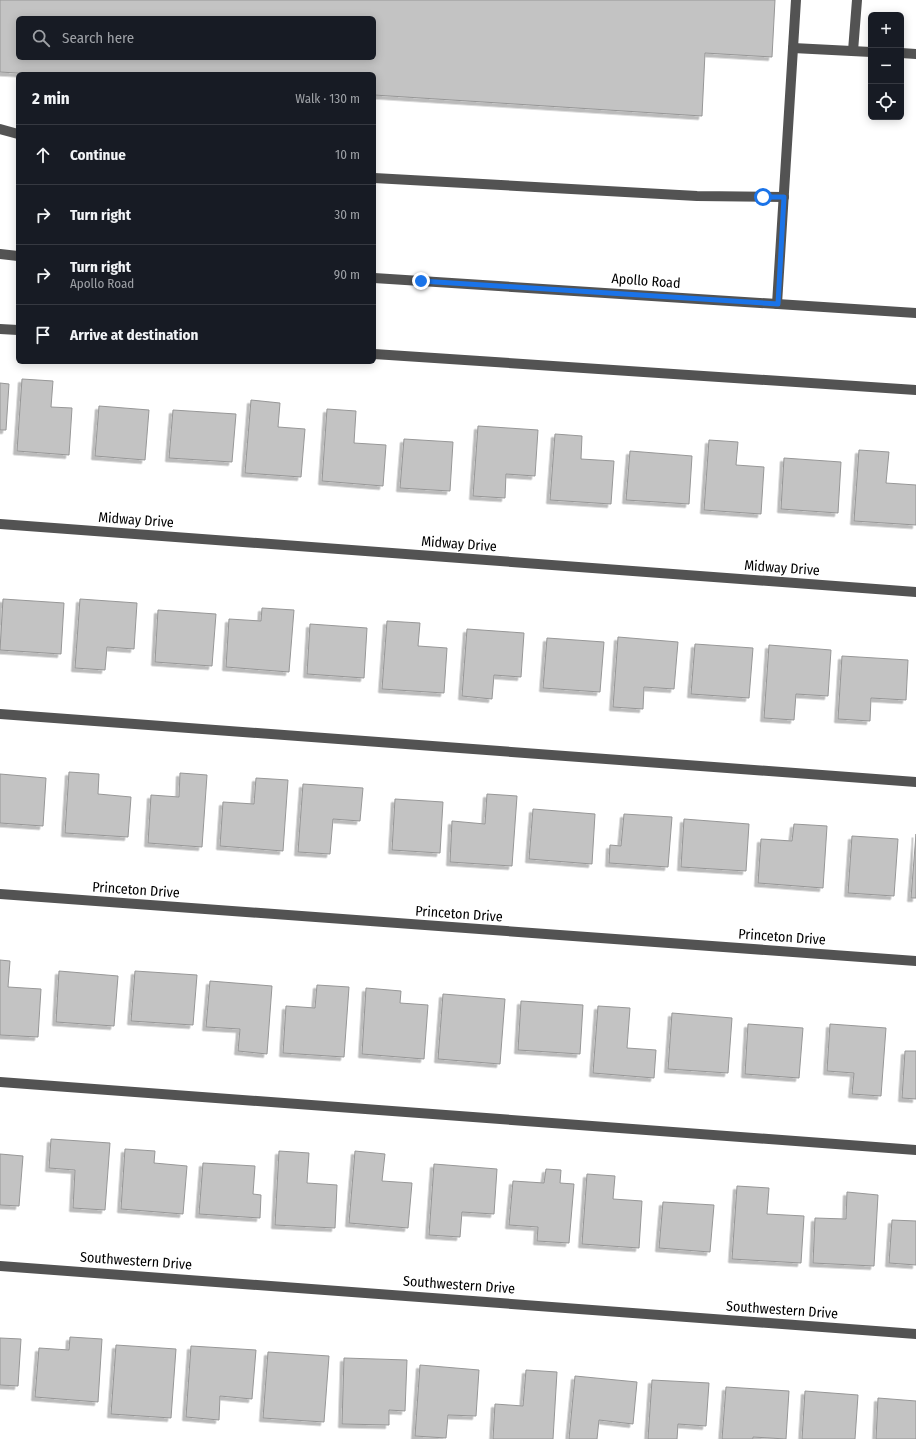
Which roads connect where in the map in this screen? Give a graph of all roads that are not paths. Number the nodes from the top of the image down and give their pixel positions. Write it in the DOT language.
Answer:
graph roads {
  1 [pos="796,0"];
  2 [pos="857,0"];
  3 [pos="793,48"];
  4 [pos="853,51"];
  5 [pos="868,52"];
  6 [pos="904,53"];
  7 [pos="916,54"];
  8 [pos="0,129"];
  9 [pos="16,133"];
  10 [pos="376,178"];
  11 [pos="784,197"];
  12 [pos="0,254"];
  13 [pos="16,256"];
  14 [pos="376,278"];
  15 [pos="778,304"];
  16 [pos="916,313"];
  17 [pos="0,329"];
  18 [pos="16,330"];
  19 [pos="376,354"];
  20 [pos="916,390"];
  21 [pos="0,524"];
  22 [pos="916,592"];
  23 [pos="0,714"];
  24 [pos="916,782"];
  25 [pos="0,894"];
  26 [pos="916,961"];
  27 [pos="0,1082"];
  28 [pos="916,1150"];
  29 [pos="0,1266"];
  30 [pos="916,1334"];
  1 -- 3 [label="street"];
  2 -- 4 [label="street"];
  3 -- 4 [label="street"];
  3 -- 11 [label="street"];
  4 -- 5 [label="street"];
  6 -- 7 [label="street"];
  8 -- 9 [label="street"];
  10 -- 11 [label="street"];
  11 -- 15 [label="street"];
  12 -- 13 [label="street"];
  14 -- 15 [label="street, Apollo Road"];
  15 -- 16 [label="street, Apollo Road"];
  17 -- 18 [label="street"];
  19 -- 20 [label="street"];
  21 -- 22 [label="street, Midway Drive"];
  23 -- 24 [label="street"];
  25 -- 26 [label="street, Princeton Drive"];
  27 -- 28 [label="street"];
  29 -- 30 [label="street, Southwestern Drive"];
}
